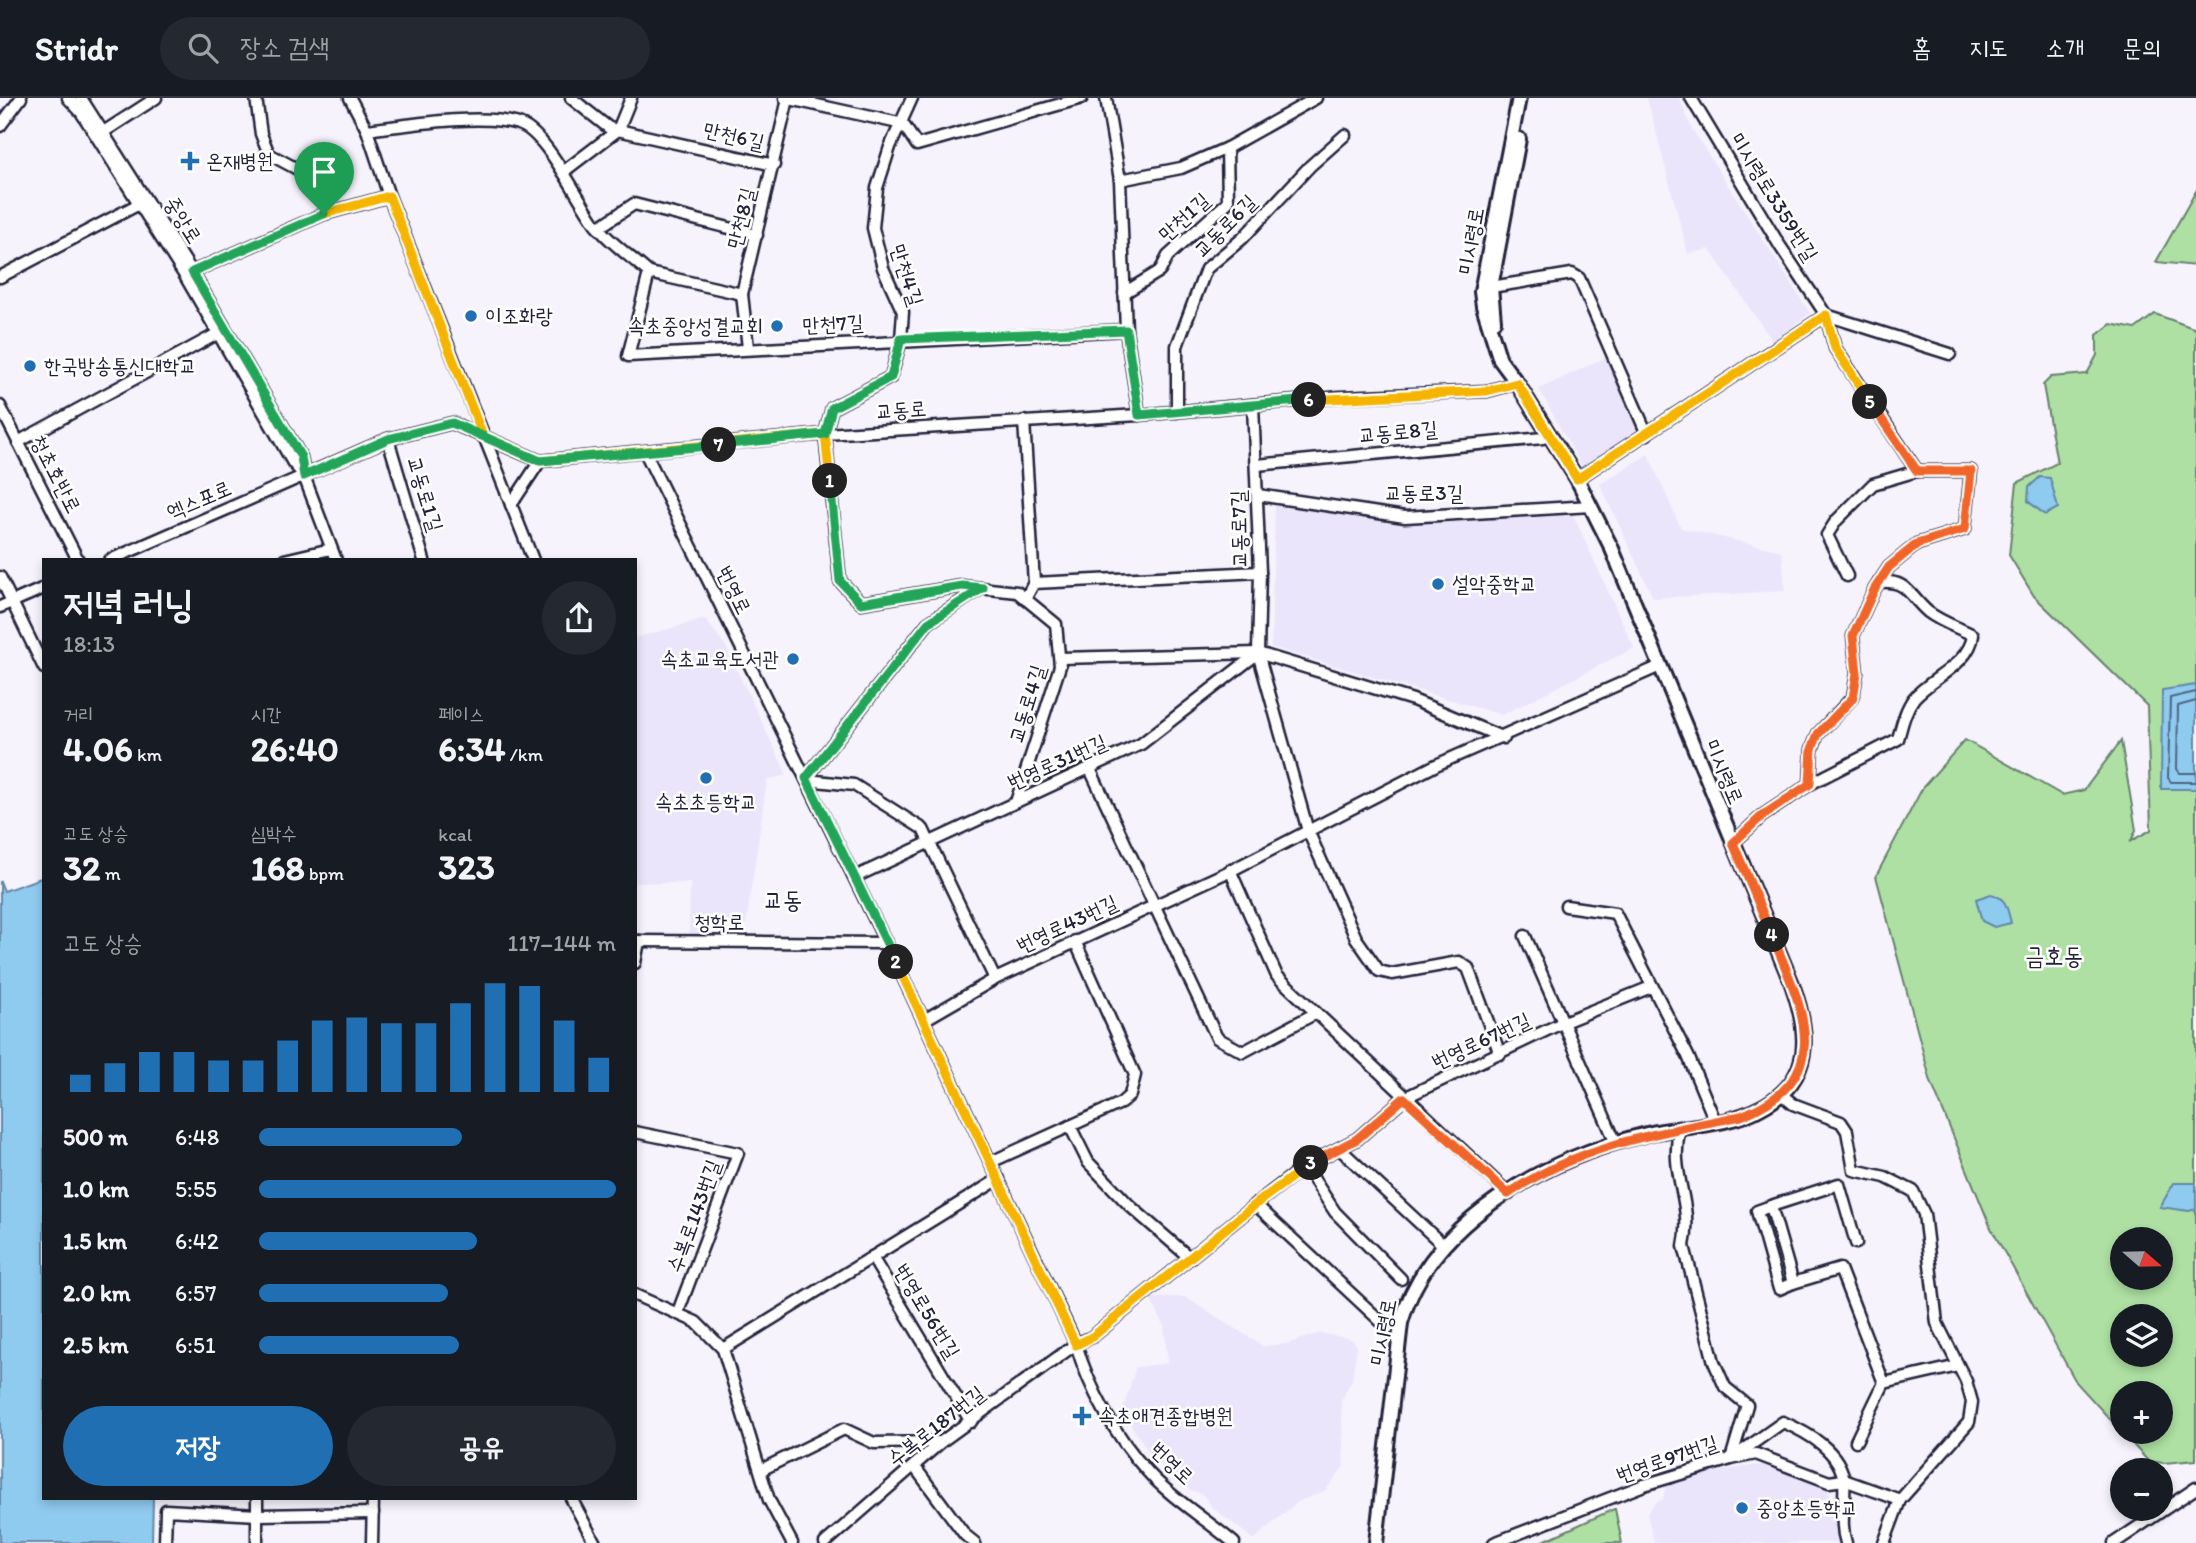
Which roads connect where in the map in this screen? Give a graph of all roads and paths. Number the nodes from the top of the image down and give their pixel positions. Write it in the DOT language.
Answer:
graph roads {
  1 [pos="21,98"];
  2 [pos="68,98"];
  3 [pos="81,98"];
  4 [pos="156,98"];
  5 [pos="256,98"];
  6 [pos="350,98"];
  7 [pos="571,98"];
  8 [pos="631,98"];
  9 [pos="787,98"];
  10 [pos="912,98"];
  11 [pos="1082,98"];
  12 [pos="1106,98"];
  13 [pos="1316,98"];
  14 [pos="1519,98"];
  15 [pos="1527,98"];
  16 [pos="1691,98"];
  17 [pos="903,124"];
  18 [pos="0,126"];
  19 [pos="367,130"];
  20 [pos="618,130"];
  21 [pos="105,131"];
  22 [pos="1345,135"];
  23 [pos="1227,148"];
  24 [pos="775,165"];
  25 [pos="562,172"];
  26 [pos="1120,180"];
  27 [pos="389,196"];
  28 [pos="139,204"];
  29 [pos="324,214"];
  30 [pos="598,228"];
  31 [pos="757,235"];
  32 [pos="192,272"];
  33 [pos="649,273"];
  34 [pos="0,276"];
  35 [pos="1491,287"];
  36 [pos="1124,293"];
  37 [pos="741,294"];
  38 [pos="1826,315"];
  39 [pos="1126,330"];
  40 [pos="217,334"];
  41 [pos="901,339"];
  42 [pos="748,348"];
  43 [pos="1950,354"];
  44 [pos="1517,383"];
  45 [pos="1253,405"];
  46 [pos="0,406"];
  47 [pos="1177,412"];
  48 [pos="1139,415"];
  49 [pos="1024,421"];
  50 [pos="825,434"];
  51 [pos="1647,434"];
  52 [pos="483,436"];
  53 [pos="1543,438"];
  54 [pos="388,439"];
  55 [pos="18,442"];
  56 [pos="645,452"];
  57 [pos="540,461"];
  58 [pos="1257,465"];
  59 [pos="1917,471"];
  60 [pos="304,476"];
  61 [pos="1577,479"];
  62 [pos="1258,495"];
  63 [pos="511,505"];
  64 [pos="1591,506"];
  65 [pos="331,549"];
  66 [pos="77,558"];
  67 [pos="115,558"];
  68 [pos="293,558"];
  69 [pos="334,558"];
  70 [pos="423,558"];
  71 [pos="532,558"];
  72 [pos="1260,572"];
  73 [pos="1847,576"];
  74 [pos="0,577"];
  75 [pos="1880,582"];
  76 [pos="1034,583"];
  77 [pos="983,588"];
  78 [pos="42,589"];
  79 [pos="1021,595"];
  80 [pos="12,601"];
  81 [pos="0,607"];
  82 [pos="1258,653"];
  83 [pos="1060,658"];
  84 [pos="42,664"];
  85 [pos="1658,667"];
  86 [pos="1504,738"];
  87 [pos="1090,769"];
  88 [pos="806,779"];
  89 [pos="1810,784"];
  90 [pos="1016,802"];
  91 [pos="1308,831"];
  92 [pos="930,839"];
  93 [pos="1733,843"];
  94 [pos="1230,870"];
  95 [pos="855,877"];
  96 [pos="1154,905"];
  97 [pos="1566,906"];
  98 [pos="1525,936"];
  99 [pos="637,941"];
  100 [pos="1075,942"];
  101 [pos="886,943"];
  102 [pos="995,979"];
  103 [pos="1651,987"];
  104 [pos="1316,1013"];
  105 [pos="924,1020"];
  106 [pos="1564,1022"];
  107 [pos="1500,1054"];
  108 [pos="1780,1093"];
  109 [pos="1404,1098"];
  110 [pos="1715,1121"];
  111 [pos="1070,1126"];
  112 [pos="1680,1128"];
  113 [pos="637,1132"];
  114 [pos="1616,1143"];
  115 [pos="1340,1149"];
  116 [pos="991,1162"];
  117 [pos="1305,1166"];
  118 [pos="999,1179"];
  119 [pos="1508,1194"];
  120 [pos="1255,1204"];
  121 [pos="1771,1206"];
  122 [pos="1856,1243"];
  123 [pos="1443,1245"];
  124 [pos="872,1257"];
  125 [pos="1190,1258"];
  126 [pos="1401,1279"];
  127 [pos="1793,1283"];
  128 [pos="637,1296"];
  129 [pos="678,1312"];
  130 [pos="1388,1328"];
  131 [pos="1076,1345"];
  132 [pos="723,1349"];
  133 [pos="1958,1366"];
  134 [pos="1884,1383"];
  135 [pos="971,1422"];
  136 [pos="1856,1441"];
  137 [pos="941,1442"];
  138 [pos="1731,1459"];
  139 [pos="914,1466"];
  140 [pos="761,1469"];
  141 [pos="1844,1480"];
  142 [pos="2196,1488"];
  143 [pos="257,1500"];
  144 [pos="373,1500"];
  145 [pos="572,1500"];
  146 [pos="1900,1500"];
  147 [pos="373,1513"];
  148 [pos="258,1515"];
  149 [pos="165,1543"];
  150 [pos="257,1543"];
  151 [pos="372,1543"];
  152 [pos="594,1543"];
  153 [pos="792,1543"];
  154 [pos="825,1543"];
  155 [pos="975,1543"];
  156 [pos="1234,1543"];
  157 [pos="1376,1543"];
  158 [pos="1494,1543"];
  159 [pos="1846,1543"];
  160 [pos="1884,1543"];
  161 [pos="2114,1543"];
  1 -- 18 [label="street"];
  2 -- 28 [label="street, 중앙로"];
  3 -- 21 [label="street, 중앙로"];
  4 -- 21 [label="street"];
  5 -- 29 [label="street"];
  6 -- 19 [label="street"];
  7 -- 20 [label="street, 만천6길"];
  8 -- 20 [label="street"];
  9 -- 17 [label="street"];
  9 -- 24 [label="street, 만천8길"];
  10 -- 17 [label="street, 만천4길"];
  11 -- 17 [label="street"];
  12 -- 26 [label="street, 만천1길"];
  13 -- 23 [label="street, 만천1길"];
  14 -- 44 [label="main road, 미시령로"];
  15 -- 35 [label="main road, 미시령로"];
  16 -- 38 [label="street, 미시령로3359번길"];
  17 -- 41 [label="street, 만천4길"];
  19 -- 25 [label="street"];
  19 -- 27 [label="street"];
  20 -- 24 [label="street, 만천6길"];
  20 -- 25 [label="street"];
  21 -- 32 [label="street, 중앙로"];
  22 -- 47 [label="street, 교동로6길"];
  23 -- 26 [label="street, 만천1길"];
  23 -- 36 [label="street, 만천1길"];
  24 -- 31 [label="street, 만천8길"];
  25 -- 30 [label="street"];
  26 -- 36 [label="street, 만천1길"];
  27 -- 29 [label="street"];
  27 -- 52 [label="street"];
  28 -- 34 [label="street"];
  28 -- 40 [label="street, 중앙로"];
  29 -- 32 [label="street"];
  30 -- 31 [label="street"];
  30 -- 33 [label="street"];
  31 -- 37 [label="street, 만천8길"];
  32 -- 60 [label="street, 중앙로"];
  33 -- 37 [label="street"];
  33 -- 42 [label="street, 만천7길"];
  35 -- 44 [label="main road, 미시령로"];
  35 -- 51 [label="street"];
  36 -- 39 [label="street, 만천1길"];
  37 -- 42 [label="street, 만천8길"];
  38 -- 43 [label="street"];
  38 -- 51 [label="street"];
  38 -- 59 [label="street, 미시령로3359번길"];
  39 -- 41 [label="street, 만천7길"];
  39 -- 48 [label="street, 만천1길"];
  40 -- 55 [label="street"];
  40 -- 60 [label="street, 중앙로"];
  41 -- 42 [label="street, 만천7길"];
  41 -- 50 [label="street, 만천4길"];
  44 -- 45 [label="street, 교동로"];
  44 -- 61 [label="main road, 미시령로"];
  45 -- 47 [label="street, 교동로"];
  45 -- 58 [label="street, 교동로7길"];
  46 -- 55 [label="street, 청초호반로"];
  47 -- 48 [label="street, 교동로"];
  48 -- 49 [label="street, 교동로"];
  49 -- 50 [label="street, 교동로"];
  49 -- 76 [label="street"];
  50 -- 56 [label="street, 교동로"];
  50 -- 77 [label="street"];
  51 -- 61 [label="street"];
  52 -- 54 [label="street, 교동로"];
  52 -- 57 [label="street, 교동로"];
  52 -- 63 [label="street"];
  53 -- 58 [label="street, 교동로8길"];
  54 -- 60 [label="street, 교동로"];
  54 -- 70 [label="street, 교동로1길"];
  55 -- 66 [label="street, 청초호반로"];
  56 -- 57 [label="street, 교동로"];
  56 -- 88 [label="street, 번영로"];
  57 -- 63 [label="street"];
  58 -- 62 [label="street, 교동로7길"];
  59 -- 73 [label="street"];
  59 -- 75 [label="street"];
  60 -- 65 [label="street, 중앙로"];
  60 -- 67 [label="street, 엑스포로"];
  61 -- 64 [label="main road, 미시령로"];
  62 -- 64 [label="street, 교동로3길"];
  62 -- 72 [label="street, 교동로7길"];
  63 -- 71 [label="street"];
  64 -- 85 [label="main road, 미시령로"];
  65 -- 68 [label="street"];
  65 -- 69 [label="street, 중앙로"];
  72 -- 76 [label="street"];
  72 -- 82 [label="street, 교동로7길"];
  74 -- 80 [label="street"];
  75 -- 89 [label="street"];
  75 -- 89 [label="street"];
  76 -- 79 [label="street"];
  77 -- 79 [label="street"];
  77 -- 88 [label="street"];
  78 -- 80 [label="street"];
  79 -- 83 [label="street, 교동로4길"];
  80 -- 81 [label="street"];
  80 -- 84 [label="street"];
  82 -- 83 [label="street"];
  82 -- 86 [label="street"];
  82 -- 87 [label="street, 번영로31번길"];
  82 -- 91 [label="street, 교동로7길"];
  83 -- 90 [label="street, 교동로4길"];
  85 -- 86 [label="street, 번영로43번길"];
  85 -- 93 [label="main road, 미시령로"];
  86 -- 91 [label="street, 번영로43번길"];
  87 -- 90 [label="street, 번영로31번길"];
  87 -- 96 [label="street"];
  88 -- 92 [label="street"];
  88 -- 95 [label="street, 번영로"];
  89 -- 93 [label="street"];
  90 -- 92 [label="street, 번영로31번길"];
  91 -- 94 [label="street, 번영로43번길"];
  91 -- 107 [label="street, 교동로7길"];
  92 -- 95 [label="street, 번영로31번길"];
  92 -- 102 [label="street"];
  93 -- 108 [label="main road, 미시령로"];
  94 -- 96 [label="street, 번영로43번길"];
  94 -- 104 [label="street"];
  95 -- 101 [label="street, 번영로"];
  96 -- 100 [label="street, 번영로43번길"];
  96 -- 104 [label="street"];
  97 -- 103 [label="street"];
  98 -- 106 [label="street"];
  99 -- 101 [label="street, 청학로"];
  100 -- 102 [label="street, 번영로43번길"];
  100 -- 111 [label="street"];
  101 -- 105 [label="street, 번영로"];
  102 -- 105 [label="street, 번영로43번길"];
  103 -- 106 [label="street, 번영로67번길"];
  103 -- 110 [label="street"];
  104 -- 109 [label="street"];
  105 -- 116 [label="street, 번영로"];
  106 -- 107 [label="street, 번영로67번길"];
  106 -- 114 [label="street"];
  107 -- 109 [label="street, 번영로67번길"];
  108 -- 110 [label="main road, 미시령로"];
  108 -- 133 [label="street"];
  109 -- 115 [label="street, 번영로67번길"];
  109 -- 119 [label="street"];
  110 -- 112 [label="main road, 미시령로"];
  111 -- 116 [label="street"];
  111 -- 125 [label="street"];
  112 -- 114 [label="main road, 미시령로"];
  112 -- 138 [label="street"];
  113 -- 129 [label="street, 수복로143번길"];
  114 -- 119 [label="main road, 미시령로"];
  115 -- 117 [label="street, 번영로67번길"];
  115 -- 123 [label="street"];
  116 -- 118 [label="street, 번영로"];
  117 -- 120 [label="street, 번영로67번길"];
  117 -- 126 [label="street"];
  118 -- 124 [label="street, 번영로56번길"];
  118 -- 131 [label="street, 번영로"];
  119 -- 123 [label="main road, 미시령로"];
  120 -- 125 [label="street, 번영로67번길"];
  120 -- 130 [label="street"];
  121 -- 122 [label="street"];
  121 -- 127 [label="street"];
  121 -- 127 [label="street"];
  123 -- 157 [label="main road, 미시령로"];
  124 -- 132 [label="street, 번영로56번길"];
  124 -- 135 [label="street, 번영로56번길"];
  125 -- 131 [label="street, 번영로67번길"];
  127 -- 134 [label="street"];
  128 -- 129 [label="street"];
  129 -- 132 [label="street"];
  131 -- 135 [label="street, 수복로187번길"];
  131 -- 156 [label="street, 번영로"];
  132 -- 140 [label="street"];
  133 -- 134 [label="street"];
  133 -- 146 [label="street"];
  134 -- 136 [label="street"];
  135 -- 137 [label="street, 수복로187번길"];
  137 -- 139 [label="street, 수복로187번길"];
  137 -- 140 [label="street"];
  138 -- 141 [label="street"];
  138 -- 141 [label="street, 번영로97번길"];
  138 -- 158 [label="street, 번영로97번길"];
  139 -- 154 [label="street, 수복로187번길"];
  139 -- 155 [label="street"];
  140 -- 153 [label="street"];
  141 -- 146 [label="street"];
  141 -- 159 [label="street"];
  142 -- 161 [label="street"];
  143 -- 148 [label="street"];
  144 -- 147 [label="street"];
  145 -- 152 [label="street"];
  146 -- 160 [label="street"];
  147 -- 148 [label="street"];
  147 -- 151 [label="street"];
  148 -- 149 [label="street"];
  148 -- 150 [label="street"];
}
